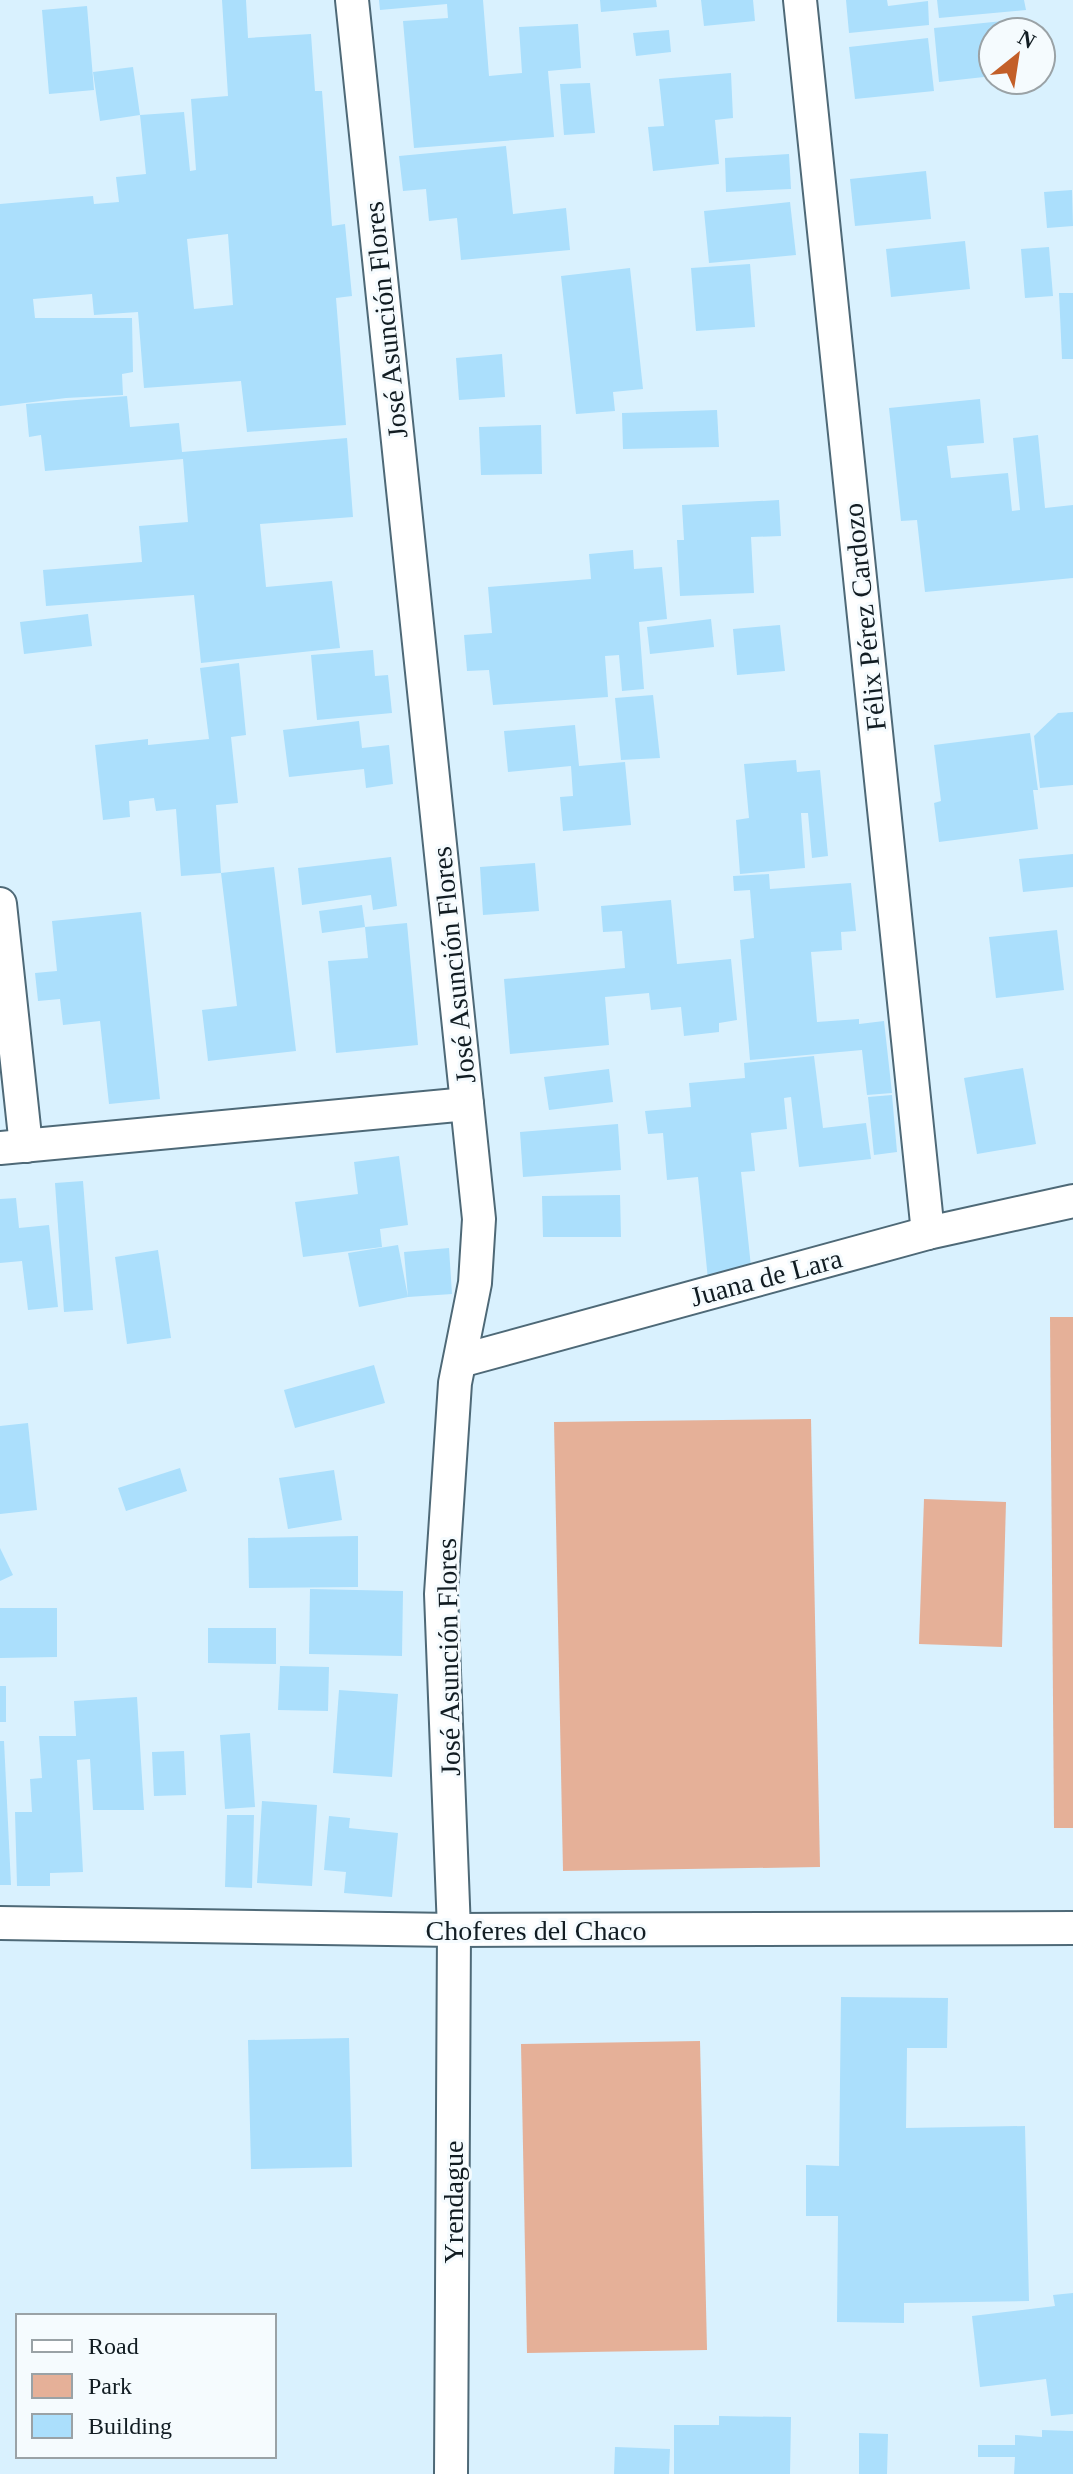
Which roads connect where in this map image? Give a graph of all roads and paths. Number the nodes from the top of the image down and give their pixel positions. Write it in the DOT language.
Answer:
graph roads {
  1 [pos="352,0"];
  2 [pos="800,0"];
  3 [pos="0,904"];
  4 [pos="467,1104"];
  5 [pos="13,1147"];
  6 [pos="1073,1201"];
  7 [pos="928,1233"];
  8 [pos="460,1361"];
  9 [pos="0,1923"];
  10 [pos="1073,1928"];
  11 [pos="454,1930"];
  12 [pos="451,2474"];
  1 -- 4 [label="street, José Asunción Flores"];
  2 -- 7 [label="street, Félix Pérez Cardozo"];
  3 -- 5 [label="street"];
  4 -- 5 [label="street"];
  4 -- 8 [label="street, José Asunción Flores"];
  6 -- 7 [label="street, Juana de Lara"];
  7 -- 8 [label="street, Juana de Lara"];
  8 -- 11 [label="street, José Asunción Flores"];
  9 -- 11 [label="street, Choferes del Chaco"];
  10 -- 11 [label="street, Choferes del Chaco"];
  11 -- 12 [label="street, Yrendague"];
}
